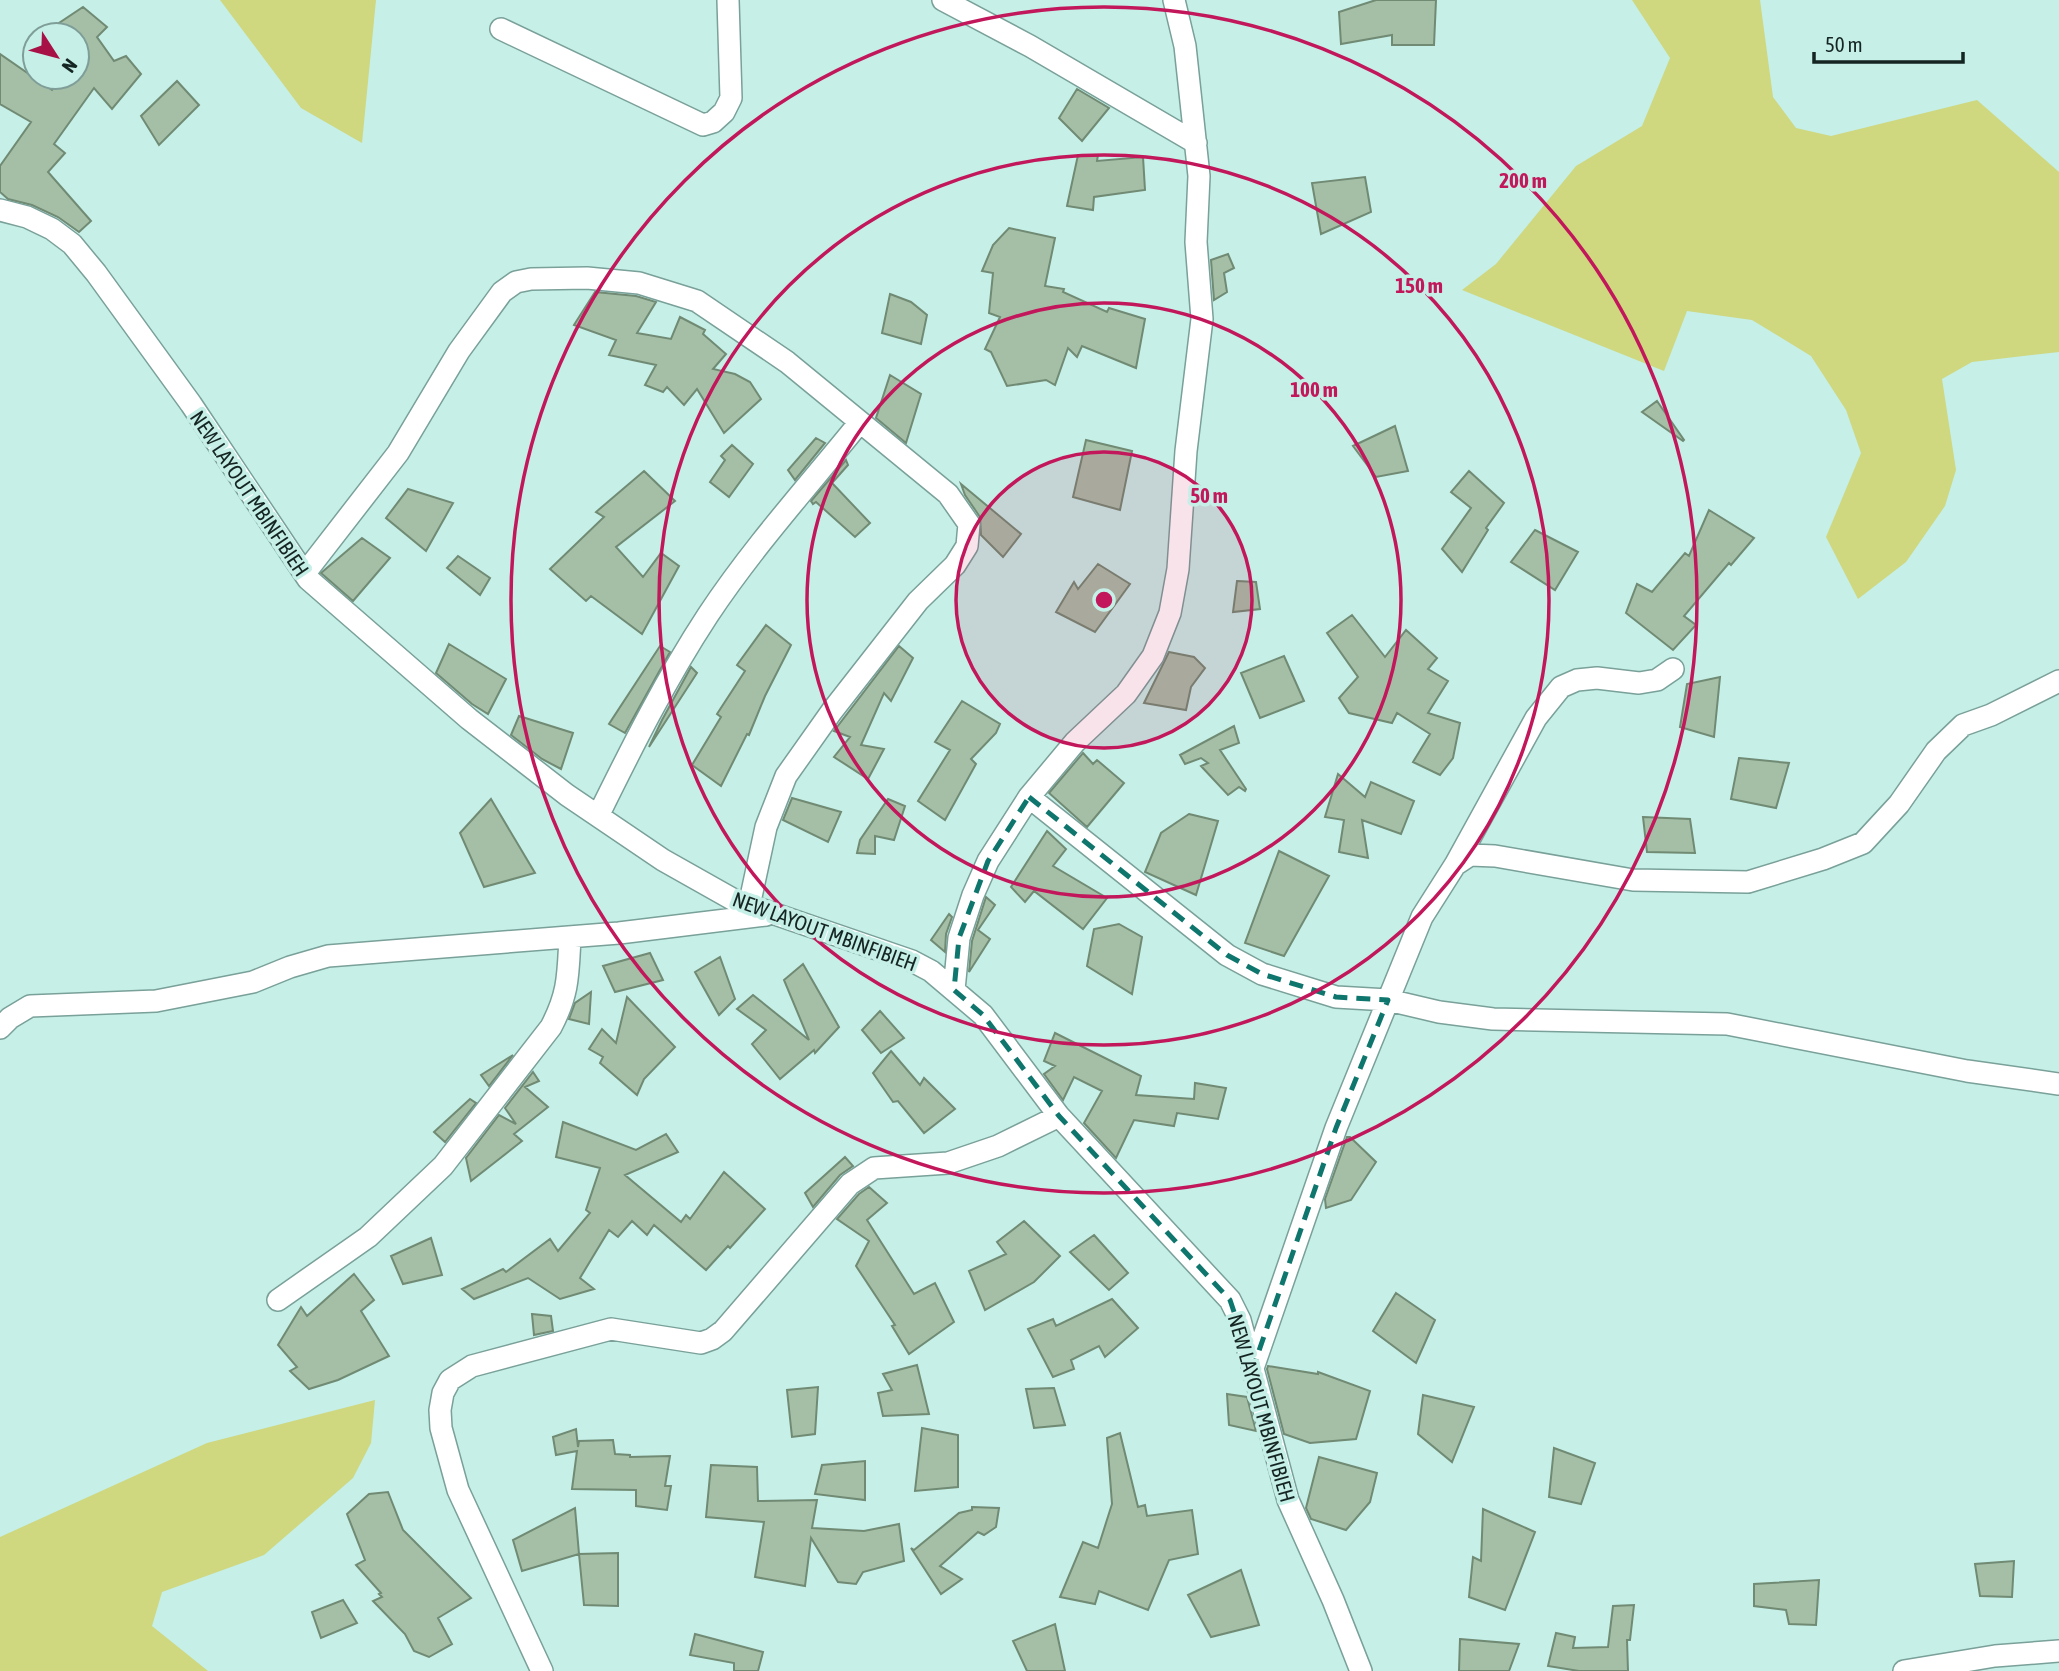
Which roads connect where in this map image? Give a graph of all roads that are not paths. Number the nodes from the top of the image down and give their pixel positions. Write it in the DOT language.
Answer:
graph roads {
  1 [pos="728,0"];
  2 [pos="943,0"];
  3 [pos="1174,0"];
  4 [pos="501,29"];
  5 [pos="1196,143"];
  6 [pos="0,210"];
  7 [pos="860,422"];
  8 [pos="305,573"];
  9 [pos="1673,669"];
  10 [pos="2059,681"];
  11 [pos="1029,797"];
  12 [pos="598,816"];
  13 [pos="1455,865"];
  14 [pos="749,906"];
  15 [pos="771,914"];
  16 [pos="570,937"];
  17 [pos="954,990"];
  18 [pos="1388,1000"];
  19 [pos="0,1028"];
  20 [pos="2059,1084"];
  21 [pos="1059,1116"];
  22 [pos="278,1300"];
  23 [pos="1253,1368"];
  24 [pos="2059,1651"];
  25 [pos="542,1671"];
  26 [pos="1361,1671"];
  27 [pos="1905,1671"];
  1 -- 4 [label="street"];
  2 -- 5 [label="street"];
  3 -- 5 [label="street"];
  5 -- 11 [label="street"];
  6 -- 8 [label="street, NEW LAYOUT MBINFIBIEH"];
  7 -- 8 [label="street"];
  7 -- 12 [label="street"];
  7 -- 14 [label="street"];
  8 -- 12 [label="street, NEW LAYOUT MBINFIBIEH"];
  9 -- 13 [label="street"];
  10 -- 13 [label="street"];
  11 -- 17 [label="street"];
  11 -- 18 [label="street"];
  12 -- 14 [label="street, NEW LAYOUT MBINFIBIEH"];
  13 -- 18 [label="street"];
  14 -- 15 [label="street, NEW LAYOUT MBINFIBIEH"];
  15 -- 16 [label="street"];
  15 -- 17 [label="street, NEW LAYOUT MBINFIBIEH"];
  16 -- 19 [label="street"];
  16 -- 22 [label="street"];
  17 -- 21 [label="street, NEW LAYOUT MBINFIBIEH"];
  18 -- 20 [label="street"];
  18 -- 23 [label="street"];
  21 -- 23 [label="street, NEW LAYOUT MBINFIBIEH"];
  21 -- 25 [label="street"];
  23 -- 26 [label="street, NEW LAYOUT MBINFIBIEH"];
  24 -- 27 [label="street"];
}
